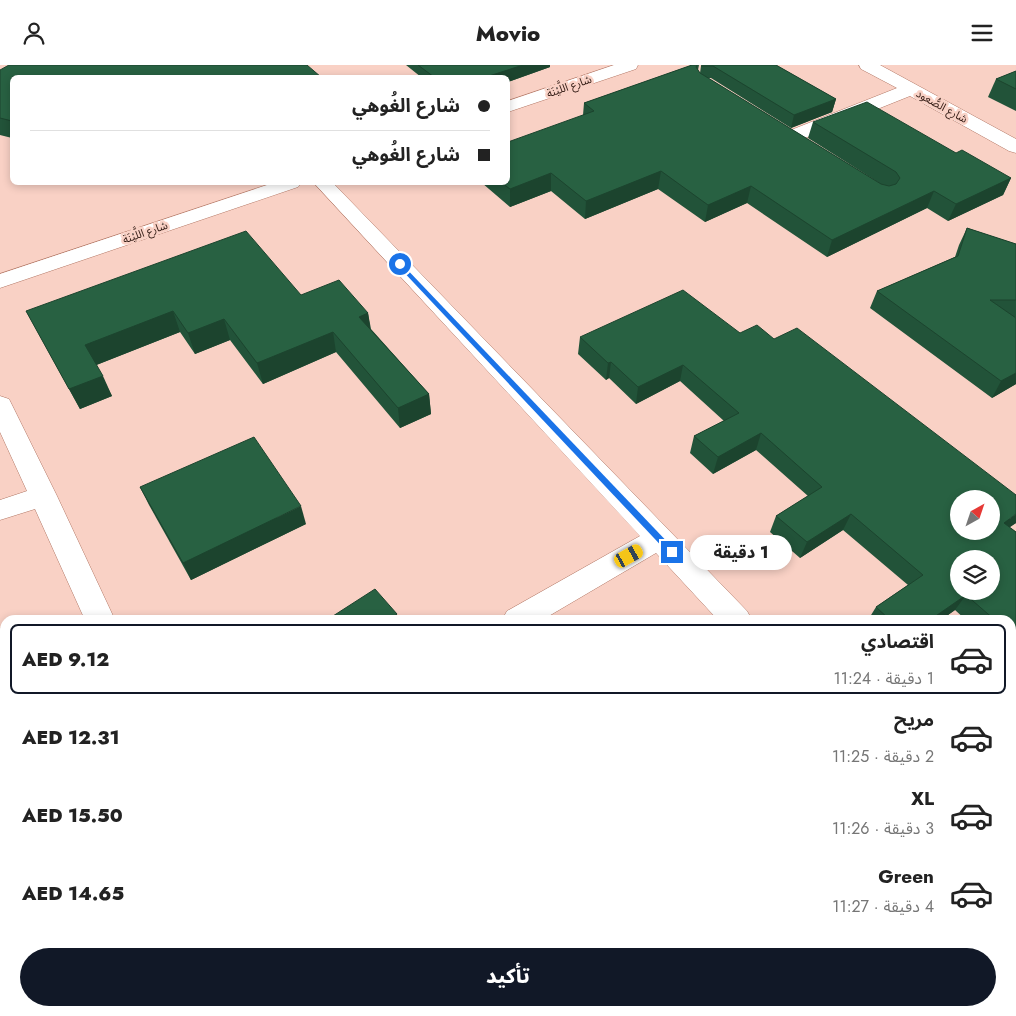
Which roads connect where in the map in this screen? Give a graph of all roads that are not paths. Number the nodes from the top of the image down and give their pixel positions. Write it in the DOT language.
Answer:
graph roads {
  1 [pos="630,65"];
  2 [pos="867,65"];
  3 [pos="911,89"];
  4 [pos="510,106"];
  5 [pos="771,127"];
  6 [pos="788,138"];
  7 [pos="1016,147"];
  8 [pos="805,148"];
  9 [pos="285,185"];
  10 [pos="324,185"];
  11 [pos="0,281"];
  12 [pos="0,405"];
  13 [pos="39,485"];
  14 [pos="0,491"];
  15 [pos="0,510"];
  16 [pos="659,539"];
  17 [pos="98,615"];
  18 [pos="525,615"];
  19 [pos="732,615"];
  1 -- 4 [label="street, شارع اللَّيْنَة"];
  2 -- 3 [label="street, شارع الصُّعود"];
  3 -- 6 [label="street"];
  3 -- 7 [label="street, شارع الصُّعود"];
  5 -- 6 [label="street"];
  6 -- 8 [label="street"];
  9 -- 11 [label="street, شارع اللَّيْنَة"];
  10 -- 16 [label="street"];
  12 -- 13 [label="street"];
  13 -- 14 [label="street"];
  13 -- 15 [label="street"];
  13 -- 17 [label="street"];
  16 -- 18 [label="street"];
  16 -- 19 [label="street"];
}
